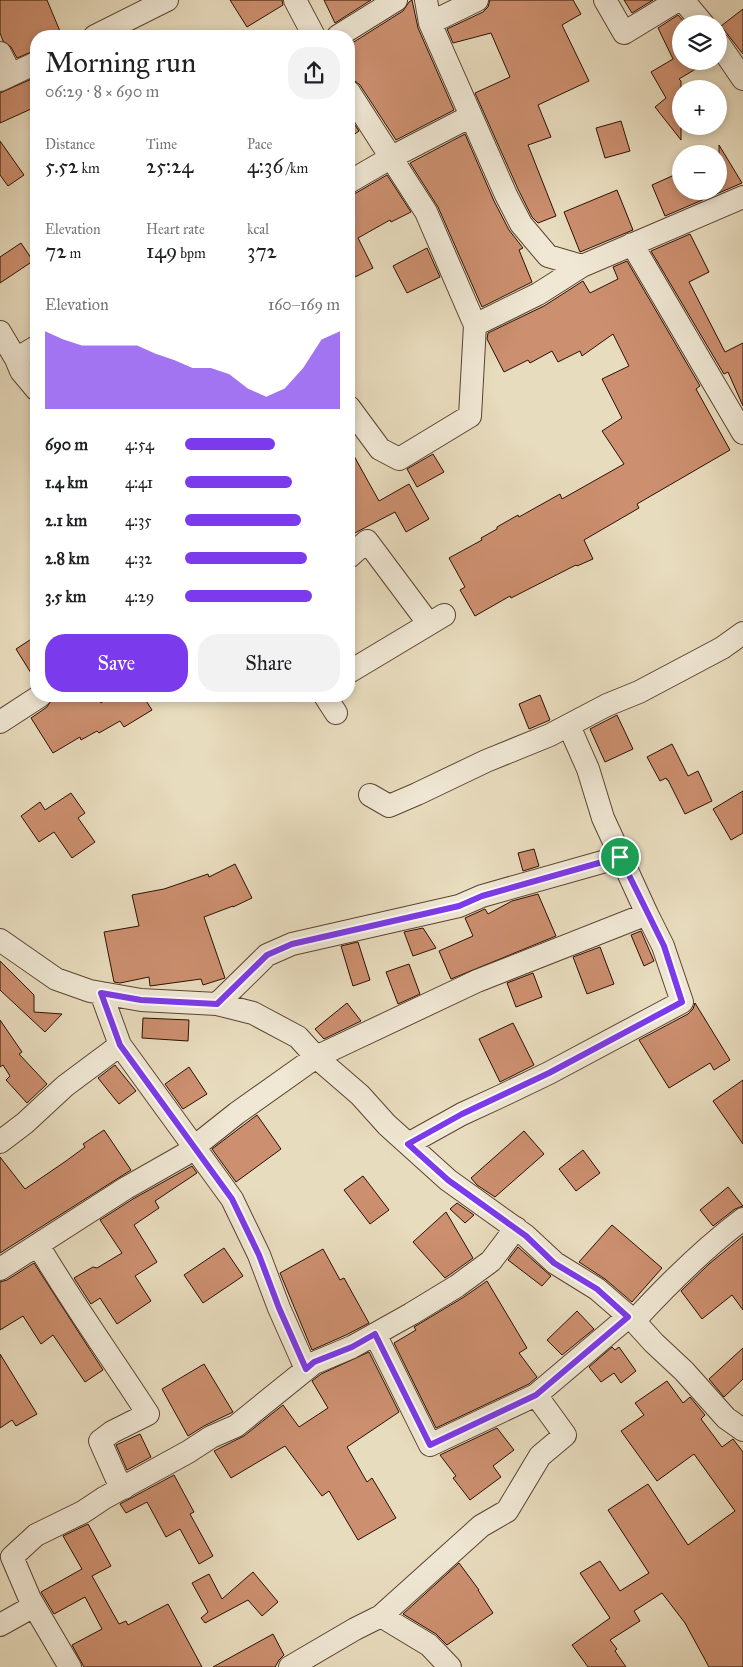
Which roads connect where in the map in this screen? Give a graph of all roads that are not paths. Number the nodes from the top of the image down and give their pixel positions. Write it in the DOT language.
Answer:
graph roads {
  1 [pos="167,0"];
  2 [pos="295,0"];
  3 [pos="396,0"];
  4 [pos="426,0"];
  5 [pos="477,0"];
  6 [pos="605,0"];
  7 [pos="678,0"];
  8 [pos="683,0"];
  9 [pos="695,15"];
  10 [pos="430,23"];
  11 [pos="107,30"];
  12 [pos="311,30"];
  13 [pos="348,30"];
  14 [pos="0,53"];
  15 [pos="727,56"];
  16 [pos="30,66"];
  17 [pos="5,77"];
  18 [pos="743,79"];
  19 [pos="355,101"];
  20 [pos="471,116"];
  21 [pos="392,157"];
  22 [pos="355,179"];
  23 [pos="743,197"];
  24 [pos="632,244"];
  25 [pos="582,266"];
  26 [pos="475,325"];
  27 [pos="0,332"];
  28 [pos="30,351"];
  29 [pos="16,360"];
  30 [pos="30,382"];
  31 [pos="355,415"];
  32 [pos="743,433"];
  33 [pos="355,552"];
  34 [pos="743,634"];
  35 [pos="355,668"];
  36 [pos="31,702"];
  37 [pos="0,722"];
  38 [pos="569,726"];
  39 [pos="370,795"];
  40 [pos="620,857"];
  41 [pos="647,914"];
  42 [pos="0,940"];
  43 [pos="101,993"];
  44 [pos="217,1004"];
  45 [pos="120,1045"];
  46 [pos="316,1057"];
  47 [pos="0,1142"];
  48 [pos="408,1144"];
  49 [pos="193,1147"];
  50 [pos="743,1219"];
  51 [pos="516,1228"];
  52 [pos="38,1245"];
  53 [pos="0,1269"];
  54 [pos="631,1319"];
  55 [pos="375,1334"];
  56 [pos="306,1369"];
  57 [pos="536,1395"];
  58 [pos="743,1430"];
  59 [pos="124,1488"];
  60 [pos="34,1606"];
  61 [pos="381,1616"];
  62 [pos="0,1625"];
  63 [pos="70,1667"];
  64 [pos="290,1667"];
  65 [pos="450,1667"];
  1 -- 11 [label="street"];
  2 -- 12 [label="street"];
  3 -- 13 [label="street"];
  4 -- 10 [label="street"];
  5 -- 10 [label="street"];
  6 -- 7 [label="street"];
  8 -- 9 [label="street"];
  10 -- 20 [label="street"];
  14 -- 17 [label="street"];
  15 -- 18 [label="street"];
  16 -- 17 [label="street"];
  19 -- 21 [label="street"];
  20 -- 21 [label="street"];
  20 -- 25 [label="street"];
  21 -- 22 [label="street"];
  21 -- 26 [label="street"];
  23 -- 24 [label="street"];
  24 -- 25 [label="street"];
  24 -- 32 [label="street"];
  25 -- 26 [label="street"];
  26 -- 31 [label="street"];
  27 -- 29 [label="street"];
  28 -- 29 [label="street"];
  29 -- 30 [label="street"];
  33 -- 35 [label="street"];
  34 -- 38 [label="street"];
  36 -- 37 [label="street"];
  38 -- 39 [label="street"];
  38 -- 40 [label="street"];
  40 -- 41 [label="street"];
  40 -- 44 [label="street"];
  41 -- 46 [label="street"];
  41 -- 48 [label="street"];
  42 -- 43 [label="street"];
  43 -- 44 [label="street"];
  43 -- 45 [label="street"];
  44 -- 46 [label="street"];
  45 -- 47 [label="street"];
  45 -- 49 [label="street"];
  46 -- 48 [label="street"];
  46 -- 49 [label="street"];
  48 -- 51 [label="street"];
  49 -- 52 [label="street"];
  49 -- 56 [label="street"];
  50 -- 54 [label="street"];
  51 -- 54 [label="street"];
  51 -- 55 [label="street"];
  52 -- 53 [label="street"];
  52 -- 59 [label="street"];
  54 -- 57 [label="street"];
  54 -- 58 [label="street"];
  55 -- 56 [label="street"];
  55 -- 57 [label="street"];
  56 -- 59 [label="street"];
  57 -- 61 [label="street"];
  59 -- 60 [label="street"];
  60 -- 62 [label="street"];
  60 -- 63 [label="street"];
  61 -- 64 [label="street"];
  61 -- 65 [label="street"];
}
